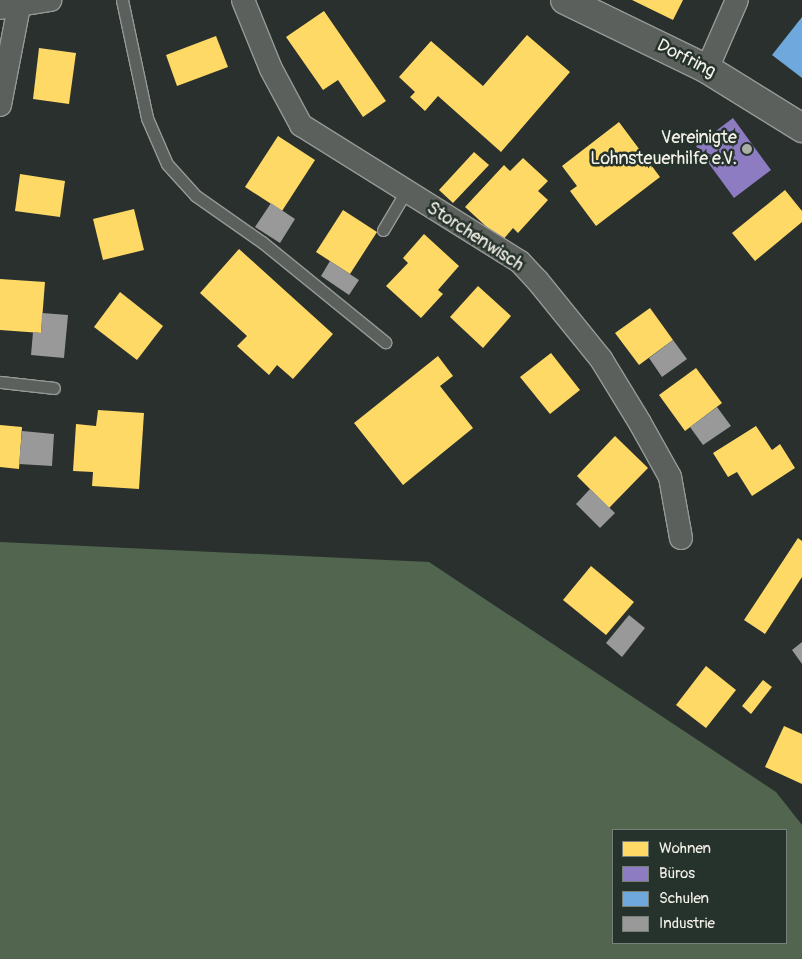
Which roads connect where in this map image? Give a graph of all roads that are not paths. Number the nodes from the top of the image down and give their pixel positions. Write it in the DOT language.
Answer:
graph roads {
  1 [pos="50,0"];
  2 [pos="122,0"];
  3 [pos="243,0"];
  4 [pos="565,0"];
  5 [pos="737,0"];
  6 [pos="10,6"];
  7 [pos="707,69"];
  8 [pos="0,105"];
  9 [pos="802,128"];
  10 [pos="405,193"];
  11 [pos="384,230"];
  12 [pos="385,342"];
  13 [pos="0,382"];
  14 [pos="54,388"];
  15 [pos="682,538"];
  1 -- 6 [label="street"];
  2 -- 12 [label="lane"];
  3 -- 10 [label="street, Storchenwisch"];
  4 -- 7 [label="street, Dorfring"];
  5 -- 7 [label="street"];
  6 -- 8 [label="street"];
  7 -- 9 [label="street, Dorfring"];
  10 -- 11 [label="lane"];
  10 -- 15 [label="street, Storchenwisch"];
  13 -- 14 [label="lane"];
}
